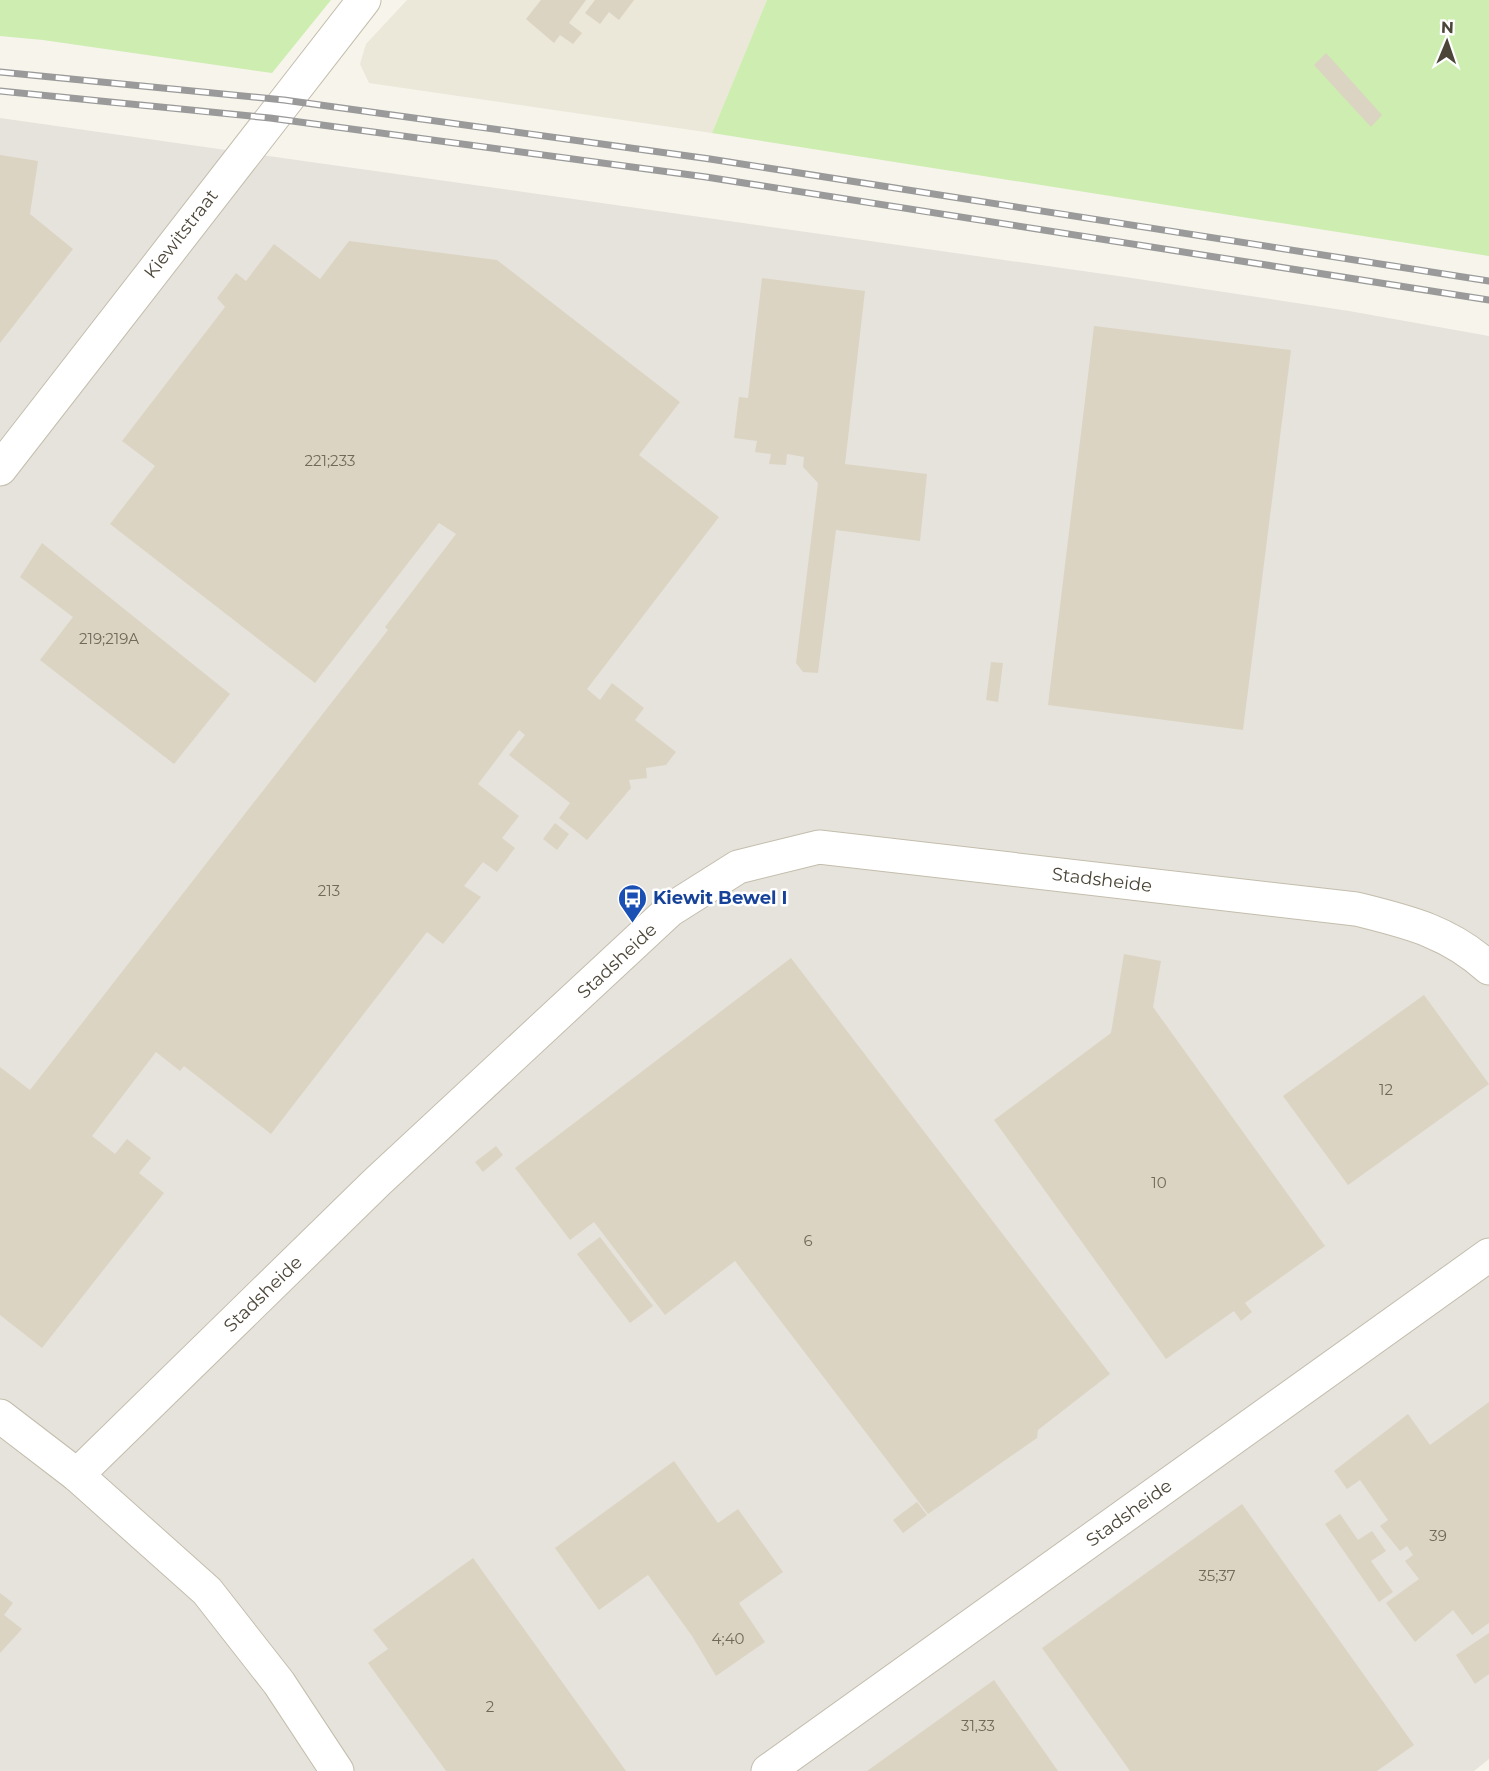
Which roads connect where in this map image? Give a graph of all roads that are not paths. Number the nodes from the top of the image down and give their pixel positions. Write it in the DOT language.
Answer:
graph roads {
  1 [pos="364,0"];
  2 [pos="0,469"];
  3 [pos="1489,968"];
  4 [pos="1489,1255"];
  5 [pos="0,1416"];
  6 [pos="77,1475"];
  7 [pos="337,1771"];
  8 [pos="768,1771"];
  1 -- 2 [label="street, Kiewitstraat"];
  3 -- 6 [label="street, Stadsheide"];
  4 -- 8 [label="street, Stadsheide"];
  5 -- 6 [label="street"];
  6 -- 7 [label="street"];
}
